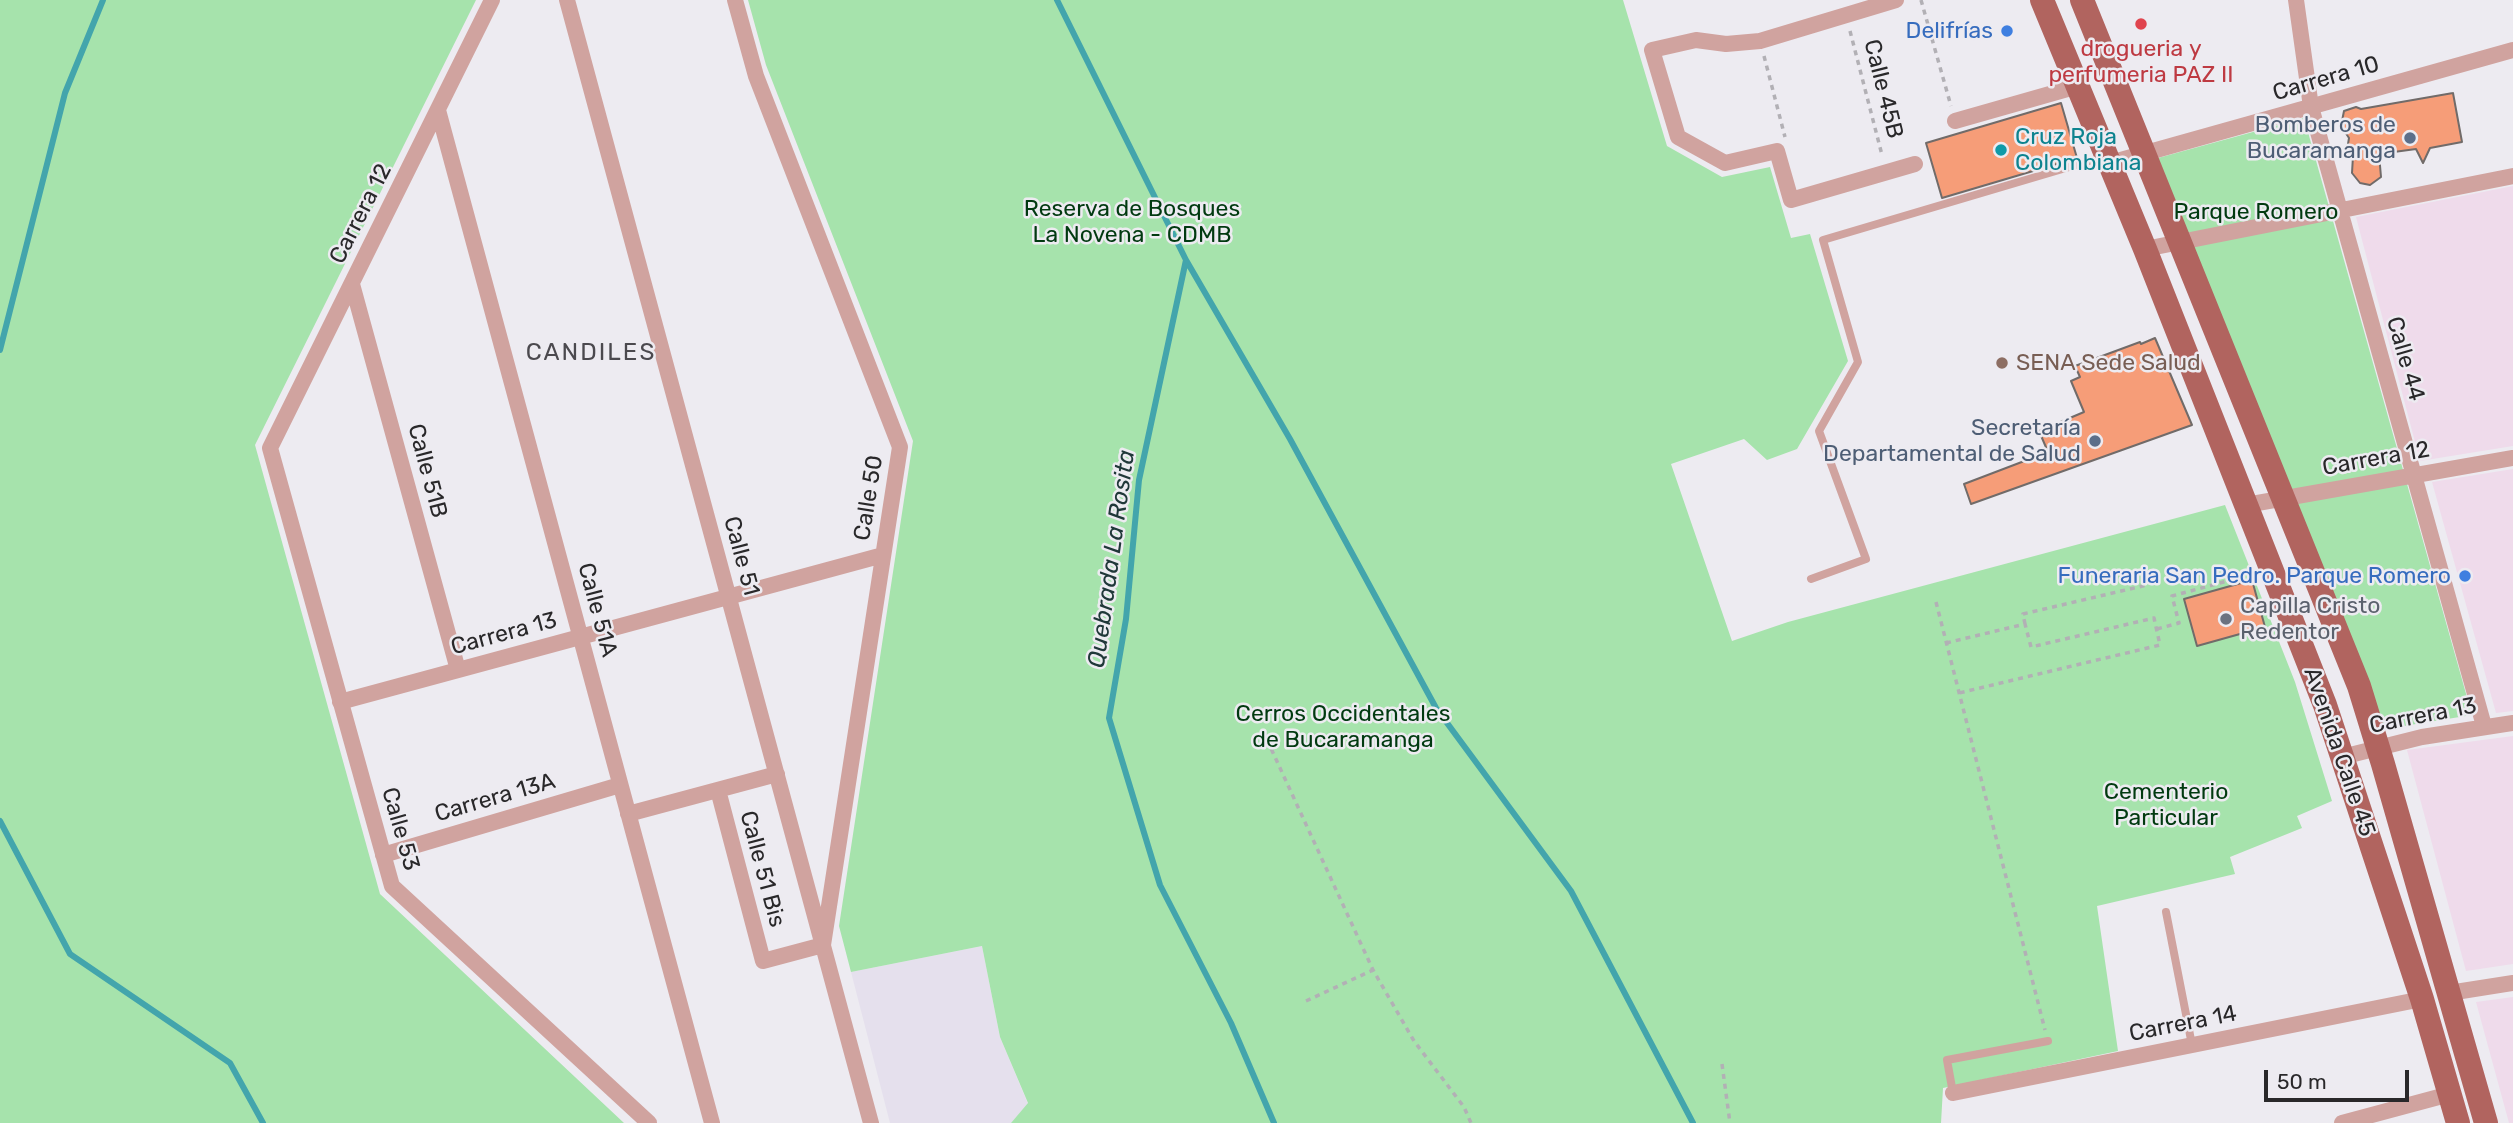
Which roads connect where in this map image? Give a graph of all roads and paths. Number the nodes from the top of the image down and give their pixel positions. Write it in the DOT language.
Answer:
graph roads {
  1 [pos="492,0"];
  2 [pos="567,0"];
  3 [pos="735,0"];
  4 [pos="1896,0"];
  5 [pos="1921,0"];
  6 [pos="2042,0"];
  7 [pos="2082,0"];
  8 [pos="2296,0"];
  9 [pos="1846,15"];
  10 [pos="1759,41"];
  11 [pos="2513,50"];
  12 [pos="2078,86"];
  13 [pos="2311,107"];
  14 [pos="438,110"];
  15 [pos="1955,121"];
  16 [pos="1777,151"];
  17 [pos="2145,153"];
  18 [pos="2109,159"];
  19 [pos="1915,164"];
  20 [pos="1886,172"];
  21 [pos="2513,176"];
  22 [pos="2340,211"];
  23 [pos="2181,242"];
  24 [pos="2145,249"];
  25 [pos="352,284"];
  26 [pos="270,448"];
  27 [pos="2513,458"];
  28 [pos="2414,476"];
  29 [pos="2285,498"];
  30 [pos="2246,505"];
  31 [pos="883,555"];
  32 [pos="2272,569"];
  33 [pos="1811,579"];
  34 [pos="2147,585"];
  35 [pos="729,596"];
  36 [pos="1936,601"];
  37 [pos="2025,624"];
  38 [pos="2157,629"];
  39 [pos="581,637"];
  40 [pos="1946,643"];
  41 [pos="458,670"];
  42 [pos="1959,693"];
  43 [pos="341,702"];
  44 [pos="2513,723"];
  45 [pos="2484,726"];
  46 [pos="1263,732"];
  47 [pos="2378,747"];
  48 [pos="2343,757"];
  49 [pos="777,774"];
  50 [pos="621,785"];
  51 [pos="718,790"];
  52 [pos="628,814"];
  53 [pos="383,855"];
  54 [pos="2166,912"];
  55 [pos="823,945"];
  56 [pos="1373,970"];
  57 [pos="2513,984"];
  58 [pos="2449,993"];
  59 [pos="2422,999"];
  60 [pos="1306,1001"];
  61 [pos="2048,1041"];
  62 [pos="2192,1045"];
  63 [pos="1722,1064"];
  64 [pos="1953,1093"];
  65 [pos="2450,1094"];
  66 [pos="649,1123"];
  67 [pos="712,1123"];
  68 [pos="872,1123"];
  69 [pos="1471,1123"];
  70 [pos="1730,1123"];
  71 [pos="2342,1123"];
  72 [pos="2458,1123"];
  73 [pos="2486,1123"];
  1 -- 14 [label="street, Carrera 12"];
  2 -- 35 [label="street, Calle 51"];
  3 -- 31 [label="street, Calle 50"];
  4 -- 9 [label="street"];
  5 -- 15 [label="path"];
  6 -- 12 [label="main road, Avenida Calle 45"];
  7 -- 17 [label="main road, Avenida Calle 45"];
  8 -- 13 [label="street, Calle 44"];
  9 -- 10 [label="street"];
  9 -- 20 [label="path, Calle 45B"];
  10 -- 16 [label="path"];
  10 -- 16 [label="street"];
  11 -- 13 [label="street, Carrera 10"];
  12 -- 15 [label="street"];
  12 -- 18 [label="main road, Avenida Calle 45"];
  13 -- 17 [label="street, Carrera 10"];
  13 -- 22 [label="street, Calle 44"];
  14 -- 25 [label="street, Carrera 12"];
  14 -- 39 [label="street, Calle 51A"];
  16 -- 20 [label="street"];
  17 -- 18 [label="street, Carrera 10"];
  17 -- 23 [label="main road, Avenida Calle 45"];
  18 -- 24 [label="main road, Avenida Calle 45"];
  18 -- 33 [label="lane"];
  19 -- 20 [label="street"];
  21 -- 22 [label="street"];
  22 -- 23 [label="street"];
  22 -- 28 [label="street, Calle 44"];
  23 -- 24 [label="street"];
  23 -- 29 [label="main road, Avenida Calle 45"];
  24 -- 30 [label="main road, Avenida Calle 45"];
  25 -- 26 [label="street, Carrera 12"];
  25 -- 41 [label="street, Calle 51B"];
  26 -- 43 [label="street, Calle 53"];
  27 -- 28 [label="street, Carrera 12"];
  28 -- 29 [label="street, Carrera 12"];
  28 -- 45 [label="street, Calle 44"];
  29 -- 30 [label="street, Carrera 12"];
  29 -- 47 [label="main road, Avenida Calle 45"];
  30 -- 32 [label="main road, Avenida Calle 45"];
  31 -- 35 [label="street, Carrera 13"];
  31 -- 55 [label="street, Calle 50"];
  32 -- 38 [label="path"];
  32 -- 48 [label="main road, Avenida Calle 45"];
  34 -- 37 [label="path"];
  35 -- 39 [label="street, Carrera 13"];
  35 -- 49 [label="street, Calle 51"];
  36 -- 40 [label="path"];
  37 -- 38 [label="path"];
  37 -- 40 [label="path"];
  38 -- 42 [label="path"];
  39 -- 41 [label="street, Carrera 13"];
  39 -- 50 [label="street, Calle 51A"];
  40 -- 42 [label="path"];
  41 -- 43 [label="street, Carrera 13"];
  42 -- 61 [label="path"];
  43 -- 53 [label="street, Calle 53"];
  44 -- 45 [label="street, Carrera 13"];
  45 -- 47 [label="street, Carrera 13"];
  46 -- 56 [label="path"];
  47 -- 48 [label="street, Carrera 13"];
  47 -- 58 [label="main road, Avenida Calle 45"];
  48 -- 59 [label="main road, Avenida Calle 45"];
  49 -- 51 [label="street"];
  49 -- 55 [label="street, Calle 51"];
  50 -- 52 [label="street, Calle 51A"];
  50 -- 53 [label="street, Carrera 13A"];
  51 -- 52 [label="street"];
  51 -- 55 [label="street, Calle 51 Bis"];
  52 -- 67 [label="street, Calle 51A"];
  53 -- 66 [label="street, Calle 53"];
  54 -- 62 [label="lane"];
  55 -- 68 [label="street, Calle 51"];
  56 -- 60 [label="path"];
  56 -- 69 [label="path"];
  57 -- 58 [label="street"];
  58 -- 73 [label="main road, Avenida Calle 45"];
  59 -- 62 [label="street, Carrera 14"];
  59 -- 65 [label="main road, Avenida Calle 45"];
  61 -- 64 [label="lane"];
  62 -- 64 [label="street, Carrera 14"];
  63 -- 70 [label="path"];
  65 -- 71 [label="street"];
  65 -- 72 [label="main road, Avenida Calle 45"];
}
